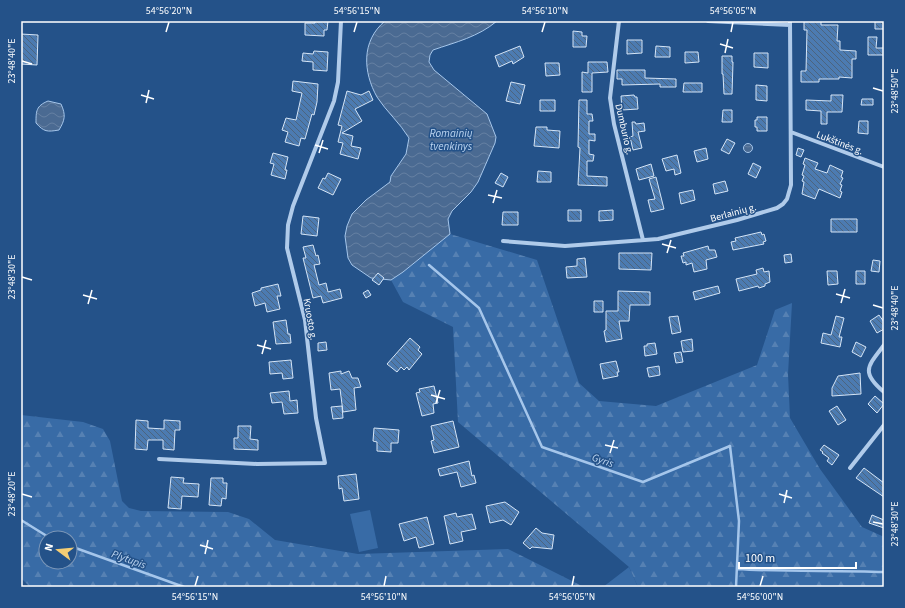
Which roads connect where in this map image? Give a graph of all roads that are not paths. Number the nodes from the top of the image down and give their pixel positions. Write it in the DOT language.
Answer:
graph roads {
  1 [pos="341,21"];
  2 [pos="619,21"];
  3 [pos="708,21"];
  4 [pos="790,23"];
  5 [pos="791,132"];
  6 [pos="884,167"];
  7 [pos="643,240"];
  8 [pos="503,241"];
  9 [pos="884,345"];
  10 [pos="884,392"];
  11 [pos="884,425"];
  12 [pos="159,459"];
  13 [pos="850,468"];
  1 -- 12 [label="street, Kruosto g."];
  2 -- 7 [label="street, Dumburio g."];
  3 -- 4 [label="street"];
  4 -- 5 [label="street, Berlainių g."];
  5 -- 6 [label="street, Lukštinės g."];
  5 -- 7 [label="street, Berlainių g."];
  7 -- 8 [label="street, Berlainių g."];
  9 -- 10 [label="street"];
  11 -- 13 [label="street"];
}
